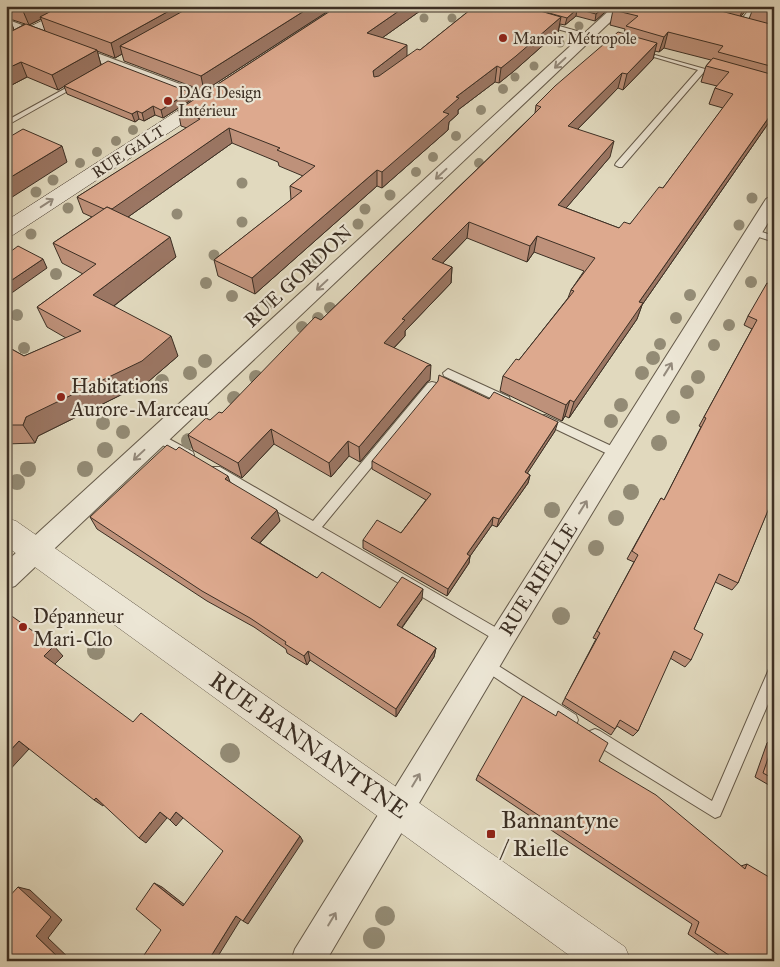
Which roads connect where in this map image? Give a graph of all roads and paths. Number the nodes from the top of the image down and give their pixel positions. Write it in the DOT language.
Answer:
graph roads {
  1 [pos="83,6"];
  2 [pos="621,6"];
  3 [pos="756,6"];
  4 [pos="535,21"];
  5 [pos="720,21"];
  6 [pos="6,22"];
  7 [pos="739,26"];
  8 [pos="756,30"];
  9 [pos="31,32"];
  10 [pos="588,36"];
  11 [pos="6,45"];
  12 [pos="703,69"];
  13 [pos="730,76"];
  14 [pos="86,79"];
  15 [pos="223,89"];
  16 [pos="207,99"];
  17 [pos="6,124"];
  18 [pos="619,165"];
  19 [pos="774,199"];
  20 [pos="6,230"];
  21 [pos="763,236"];
  22 [pos="448,373"];
  23 [pos="432,386"];
  24 [pos="519,407"];
  25 [pos="536,415"];
  26 [pos="158,437"];
  27 [pos="616,452"];
  28 [pos="316,527"];
  29 [pos="6,530"];
  30 [pos="36,551"];
  31 [pos="6,578"];
  32 [pos="502,638"];
  33 [pos="486,664"];
  34 [pos="774,674"];
  35 [pos="398,809"];
  36 [pos="307,961"];
  37 [pos="611,961"];
  1 -- 9 [label="street"];
  2 -- 10 [label="street, RUE GORDON"];
  3 -- 7 [label="lane"];
  4 -- 10 [label="lane"];
  5 -- 7 [label="street"];
  6 -- 9 [label="street"];
  7 -- 8 [label="street"];
  9 -- 11 [label="street"];
  9 -- 16 [label="street"];
  10 -- 12 [label="lane"];
  10 -- 26 [label="street, RUE GORDON, one-way"];
  12 -- 13 [label="lane"];
  12 -- 18 [label="lane"];
  14 -- 17 [label="lane"];
  15 -- 16 [label="street, RUE GALT"];
  20 -- 16 [label="street, RUE GALT, one-way"];
  19 -- 21 [label="street, RUE RIELLE"];
  27 -- 21 [label="street, RUE RIELLE, one-way"];
  22 -- 24 [label="lane"];
  23 -- 28 [label="lane"];
  25 -- 27 [label="lane"];
  26 -- 28 [label="lane"];
  26 -- 30 [label="street, RUE GORDON, one-way"];
  32 -- 27 [label="street, RUE RIELLE, one-way"];
  28 -- 32 [label="lane"];
  29 -- 30 [label="street, RUE BANNANTYNE"];
  30 -- 31 [label="street, RUE GORDON"];
  30 -- 35 [label="street, RUE BANNANTYNE"];
  32 -- 33 [label="street, RUE RIELLE"];
  33 -- 34 [label="lane"];
  35 -- 33 [label="street, RUE RIELLE, one-way"];
  36 -- 35 [label="street, RUE RIELLE, one-way"];
  35 -- 37 [label="street, RUE BANNANTYNE"];
}
